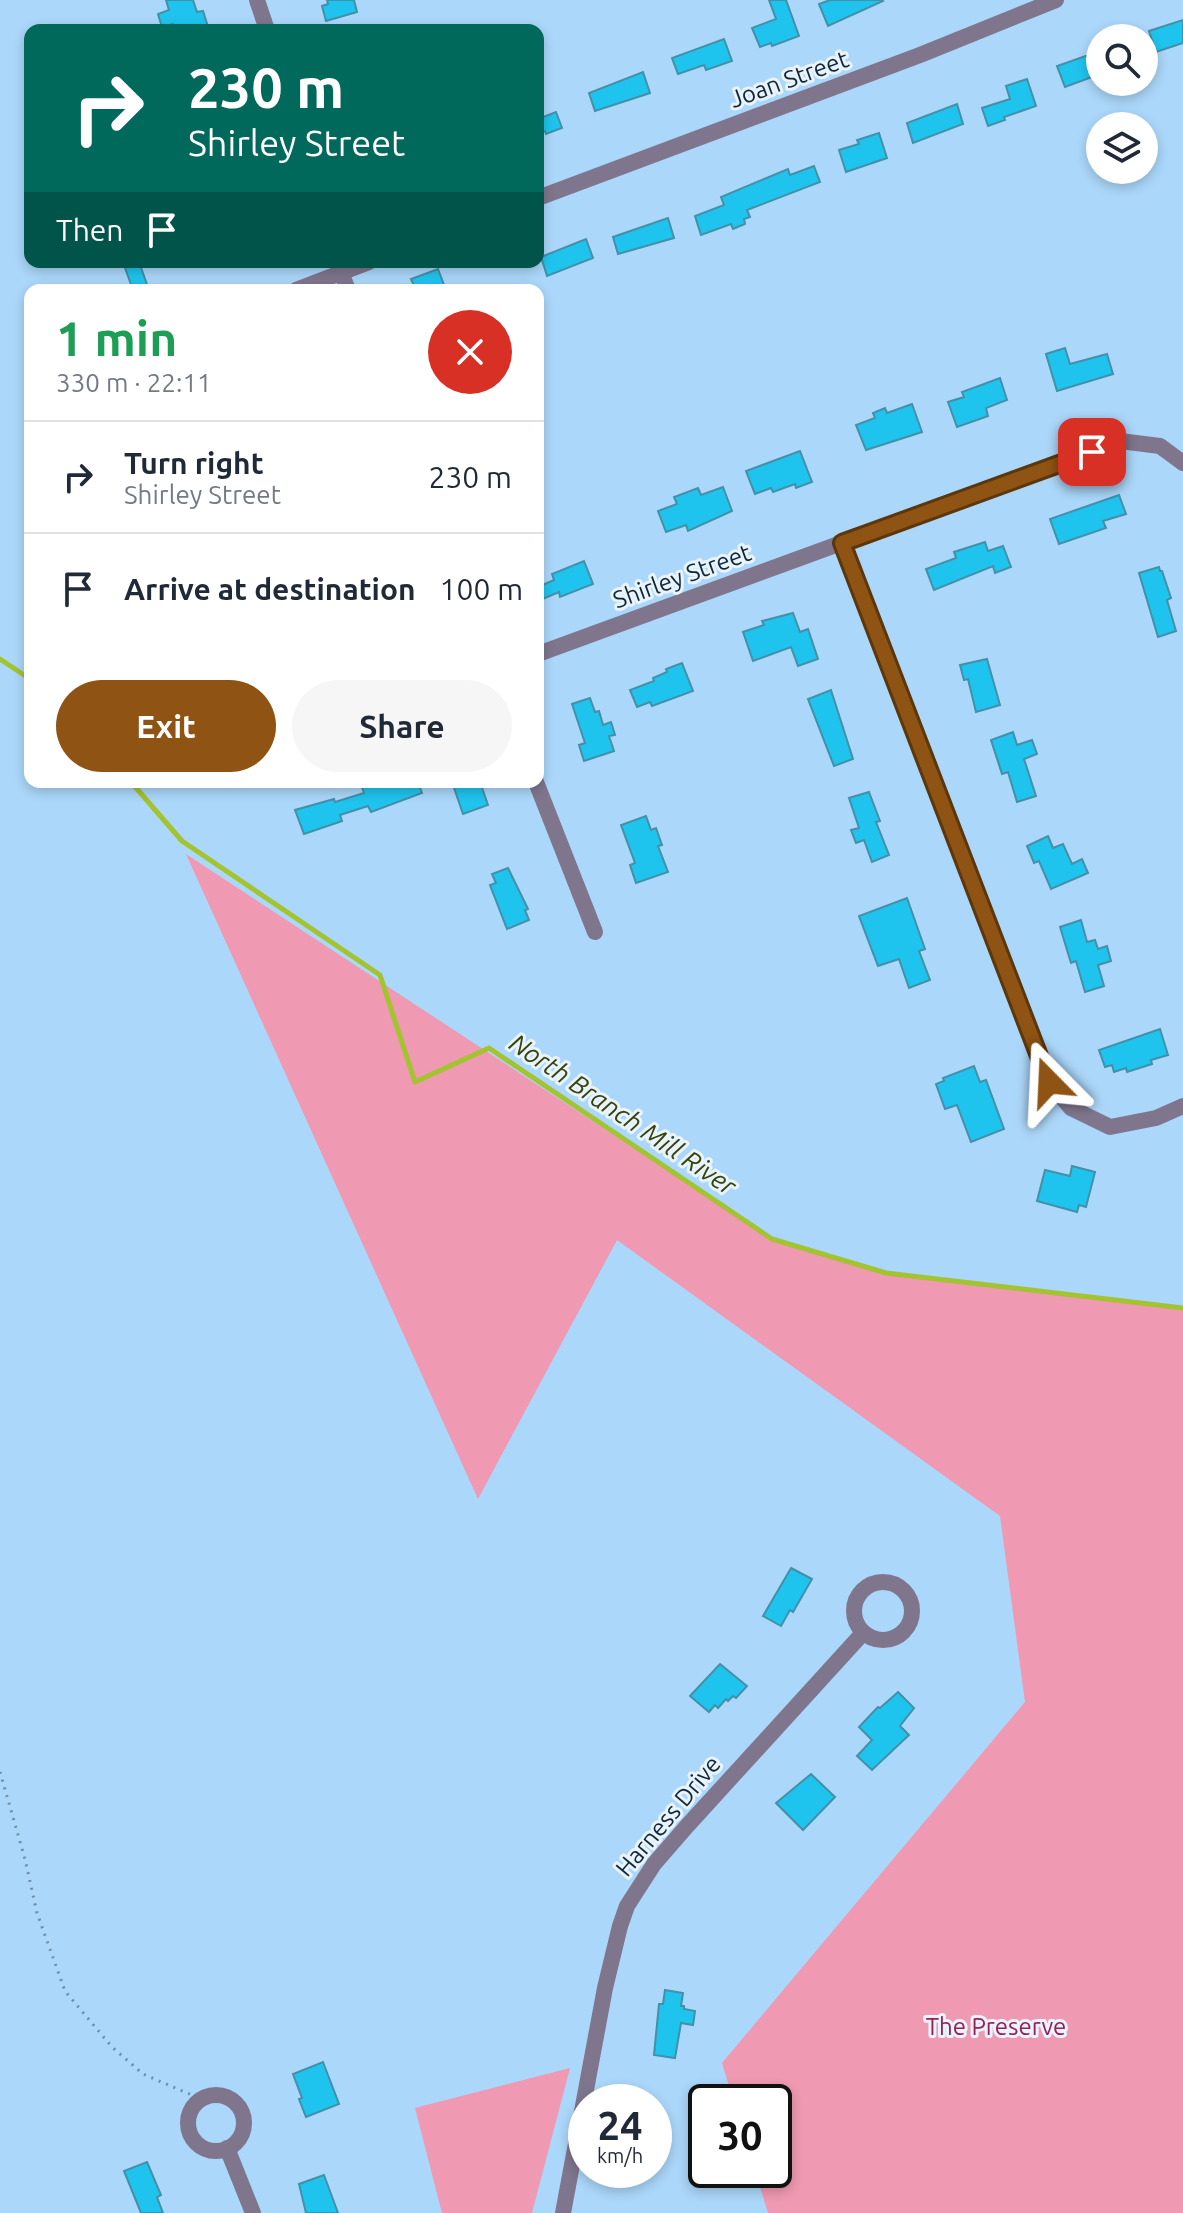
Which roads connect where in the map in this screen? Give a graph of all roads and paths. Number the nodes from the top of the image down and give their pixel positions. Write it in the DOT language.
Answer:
graph roads {
  1 [pos="257,0"];
  2 [pos="1056,0"];
  3 [pos="265,24"];
  4 [pos="544,196"];
  5 [pos="338,268"];
  6 [pos="307,284"];
  7 [pos="1183,463"];
  8 [pos="842,543"];
  9 [pos="544,652"];
  10 [pos="538,788"];
  11 [pos="595,932"];
  12 [pos="1183,1106"];
  13 [pos="863,1633"];
  14 [pos="0,1772"];
  15 [pos="201,2099"];
  16 [pos="227,2148"];
  17 [pos="253,2213"];
  18 [pos="563,2213"];
  1 -- 3 [label="street"];
  2 -- 4 [label="street, Joan Street"];
  5 -- 6 [label="street"];
  7 -- 8 [label="street, Shirley Street"];
  8 -- 9 [label="street, Shirley Street"];
  8 -- 12 [label="street"];
  10 -- 11 [label="street"];
  13 -- 18 [label="street, Harness Drive"];
  14 -- 15 [label="path"];
  15 -- 16 [label="street"];
  15 -- 16 [label="street"];
  16 -- 17 [label="street"];
}
